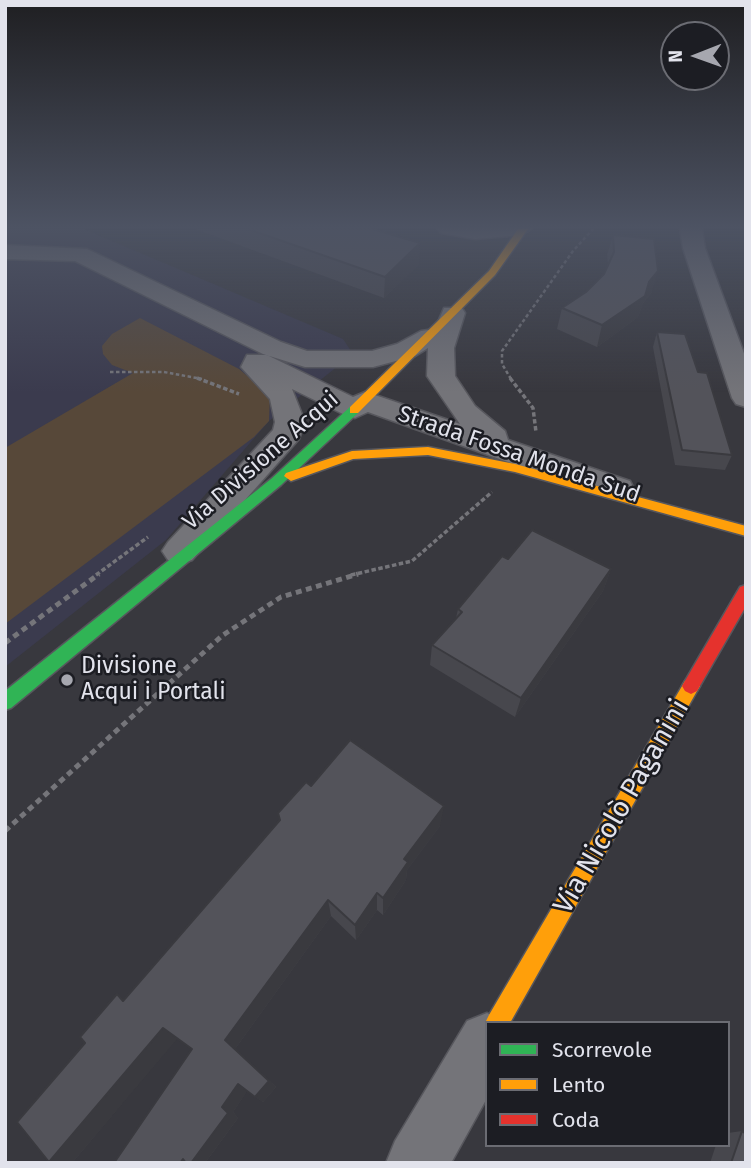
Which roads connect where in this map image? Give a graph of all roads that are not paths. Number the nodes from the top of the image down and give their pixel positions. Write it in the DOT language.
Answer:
graph roads {
  1 [pos="91,284"];
  2 [pos="140,284"];
  3 [pos="480,284"];
  4 [pos="706,284"];
  5 [pos="455,310"];
  6 [pos="430,336"];
  7 [pos="234,351"];
  8 [pos="746,398"];
  9 [pos="360,405"];
  10 [pos="517,457"];
  11 [pos="276,482"];
  12 [pos="672,509"];
  13 [pos="746,531"];
  14 [pos="746,591"];
  15 [pos="139,596"];
  16 [pos="5,702"];
  17 [pos="499,1021"];
  18 [pos="485,1044"];
  19 [pos="417,1163"];
  1 -- 7 [label="street"];
  2 -- 6 [label="street"];
  3 -- 5 [label="main road, Via Divisione Acqui"];
  4 -- 8 [label="street"];
  5 -- 6 [label="main road, Via Divisione Acqui"];
  5 -- 10 [label="street"];
  6 -- 9 [label="main road, Via Divisione Acqui"];
  7 -- 9 [label="street, Strada Fossa Monda Sud"];
  7 -- 15 [label="street"];
  9 -- 10 [label="street, Strada Fossa Monda Sud"];
  9 -- 11 [label="main road, Via Divisione Acqui"];
  10 -- 11 [label="main road, Strada Fossa Monda Sud"];
  10 -- 12 [label="street, Strada Fossa Monda Sud"];
  11 -- 15 [label="main road, Via Divisione Acqui"];
  12 -- 13 [label="main road, Strada Fossa Monda Sud"];
  14 -- 17 [label="main road, Via Nicolò Paganini"];
  15 -- 16 [label="main road, Via Divisione Acqui"];
  18 -- 19 [label="street"];
}
